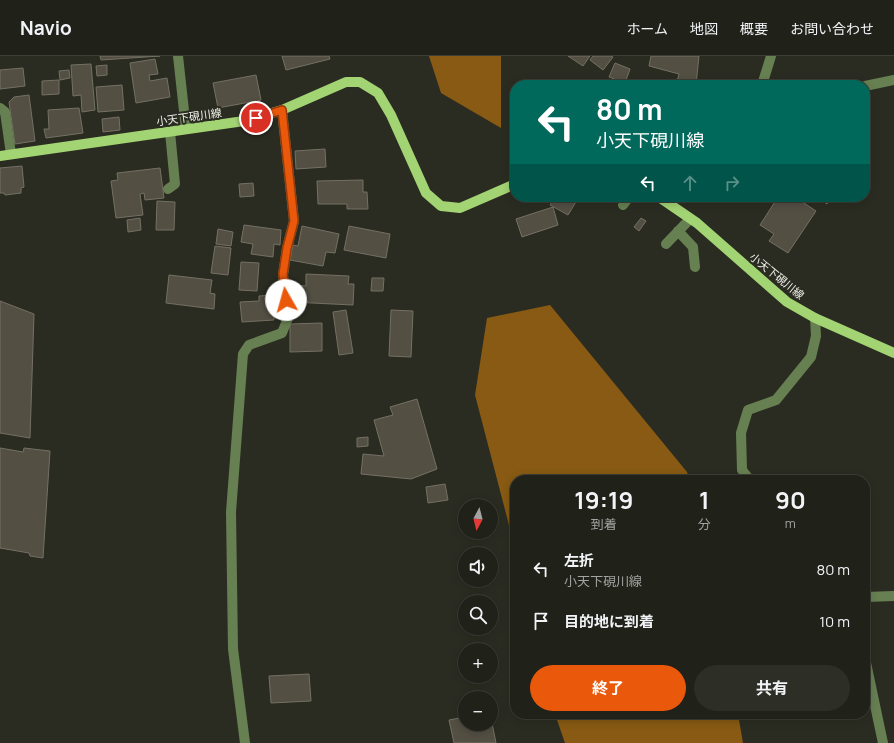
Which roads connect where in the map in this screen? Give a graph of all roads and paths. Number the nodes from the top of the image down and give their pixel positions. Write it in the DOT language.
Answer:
graph roads {
  1 [pos="178,56"];
  2 [pos="771,56"];
  3 [pos="764,80"];
  4 [pos="894,80"];
  5 [pos="870,85"];
  6 [pos="0,108"];
  7 [pos="282,110"];
  8 [pos="186,129"];
  9 [pos="170,132"];
  10 [pos="11,154"];
  11 [pos="0,156"];
  12 [pos="510,186"];
  13 [pos="168,188"];
  14 [pos="666,202"];
  15 [pos="690,219"];
  16 [pos="678,231"];
  17 [pos="666,244"];
  18 [pos="695,267"];
  19 [pos="815,318"];
  20 [pos="894,353"];
  21 [pos="746,475"];
  22 [pos="894,596"];
  23 [pos="870,597"];
  24 [pos="870,682"];
  25 [pos="245,743"];
  26 [pos="883,743"];
  1 -- 8 [label="street"];
  2 -- 3 [label="street"];
  4 -- 5 [label="street"];
  6 -- 10 [label="street"];
  7 -- 8 [label="main road, 小天下硯川線"];
  7 -- 12 [label="main road, 小天下硯川線"];
  7 -- 25 [label="street"];
  8 -- 9 [label="main road, 小天下硯川線"];
  9 -- 10 [label="main road, 小天下硯川線"];
  9 -- 13 [label="street"];
  10 -- 11 [label="main road, 小天下硯川線"];
  14 -- 15 [label="main road, 小天下硯川線"];
  15 -- 16 [label="street"];
  15 -- 19 [label="main road, 小天下硯川線"];
  16 -- 17 [label="street"];
  16 -- 18 [label="street"];
  19 -- 20 [label="main road, 小天下硯川線"];
  19 -- 21 [label="street"];
  22 -- 23 [label="street"];
  24 -- 26 [label="street"];
}
